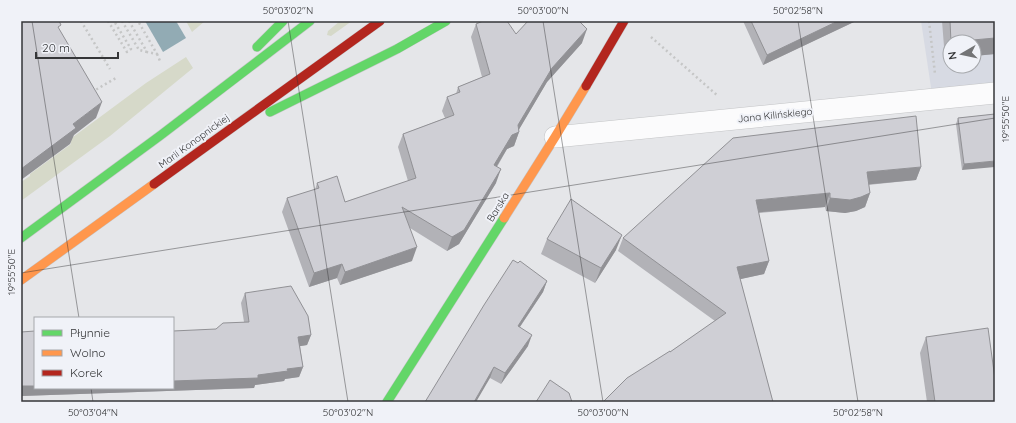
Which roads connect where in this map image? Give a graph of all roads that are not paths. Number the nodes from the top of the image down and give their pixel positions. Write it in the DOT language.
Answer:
graph roads {
  1 [pos="283,21"];
  2 [pos="310,21"];
  3 [pos="380,21"];
  4 [pos="446,21"];
  5 [pos="624,21"];
  6 [pos="995,93"];
  7 [pos="202,103"];
  8 [pos="220,136"];
  9 [pos="555,137"];
  10 [pos="21,238"];
  11 [pos="21,280"];
  12 [pos="387,402"];
  1 -- 7 [label="main road"];
  2 -- 7 [label="main road"];
  3 -- 8 [label="main road, Marii Konopnickiej"];
  4 -- 8 [label="main road"];
  5 -- 9 [label="main road, Barska"];
  6 -- 9 [label="street, Jana Kilińskiego"];
  7 -- 10 [label="main road"];
  8 -- 11 [label="main road, Marii Konopnickiej"];
  9 -- 12 [label="main road, Barska"];
}
